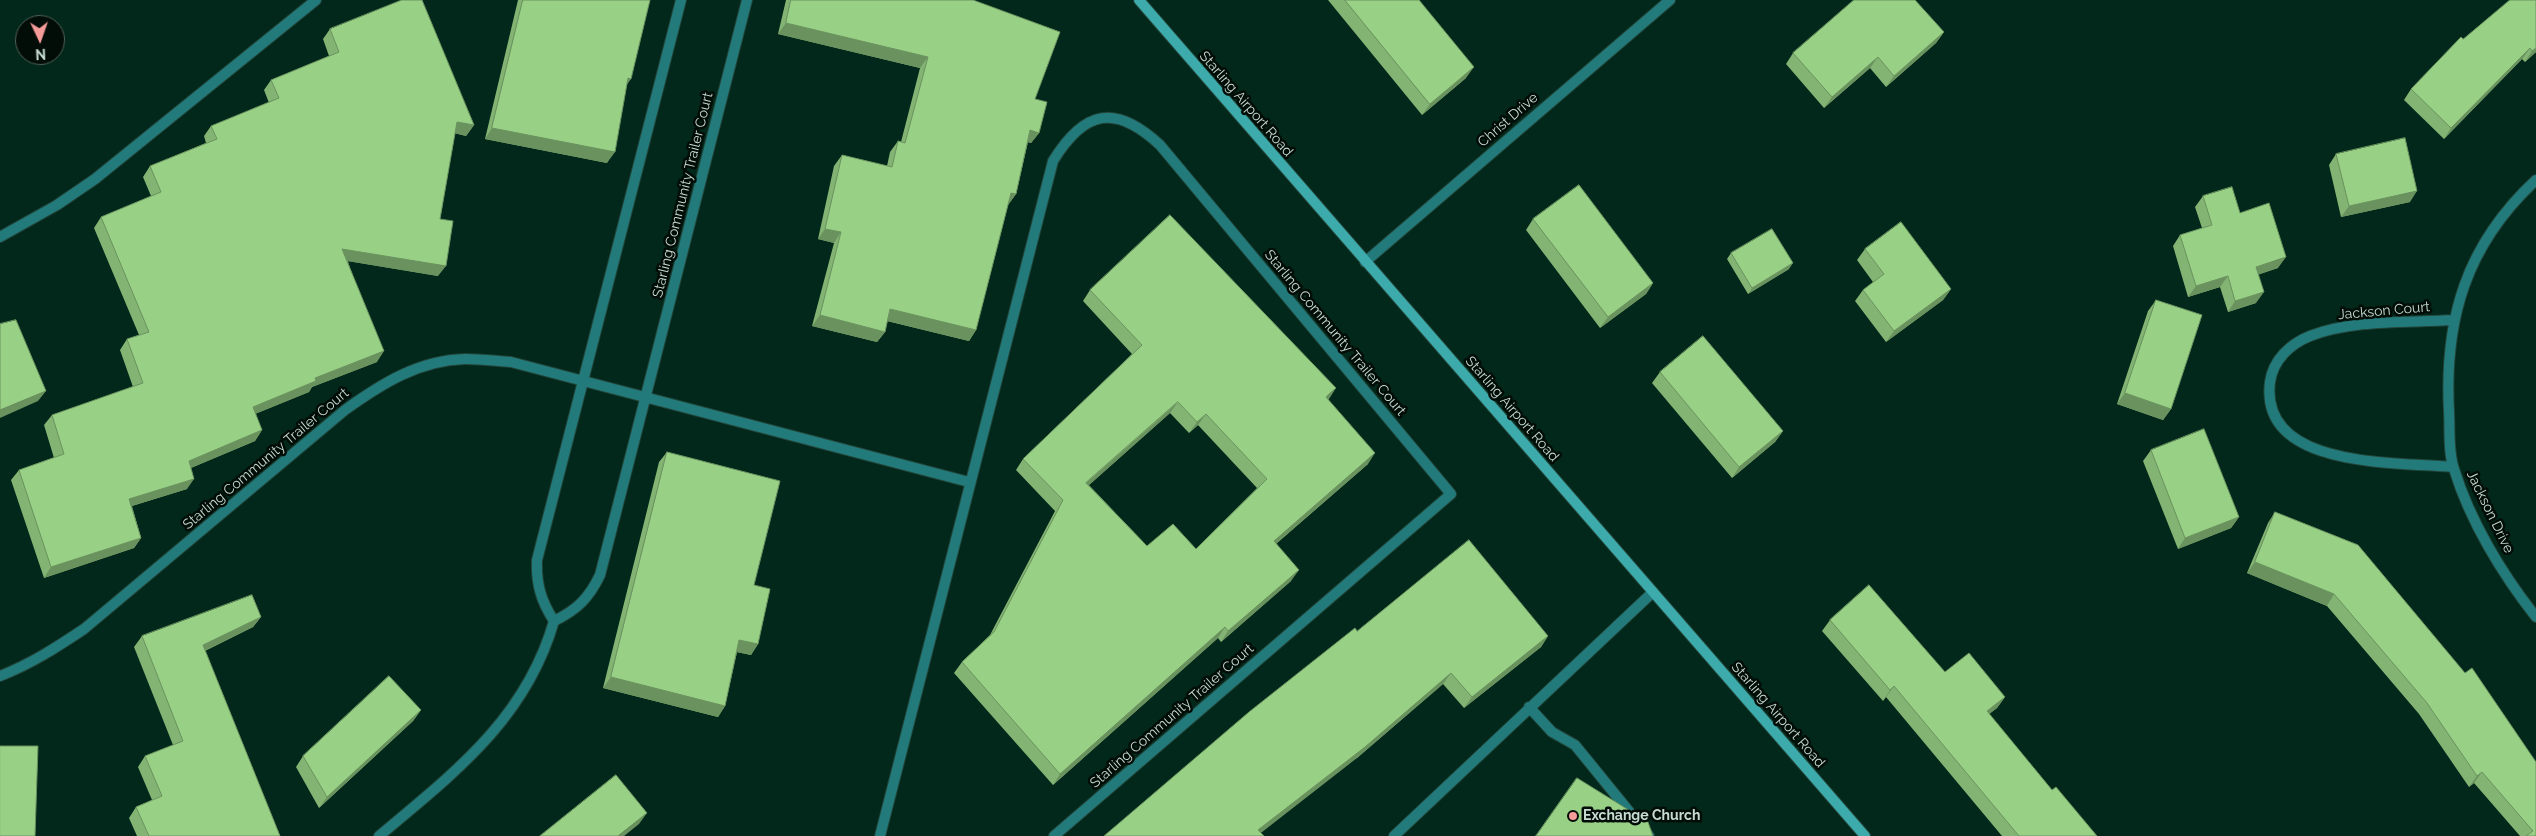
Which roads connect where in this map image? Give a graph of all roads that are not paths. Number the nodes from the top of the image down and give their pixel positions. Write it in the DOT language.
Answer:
graph roads {
  1 [pos="316,0"];
  2 [pos="681,0"];
  3 [pos="747,0"];
  4 [pos="1139,0"];
  5 [pos="1670,0"];
  6 [pos="2536,180"];
  7 [pos="0,237"];
  8 [pos="1365,262"];
  9 [pos="2453,320"];
  10 [pos="584,380"];
  11 [pos="646,397"];
  12 [pos="2453,467"];
  13 [pos="969,482"];
  14 [pos="1653,592"];
  15 [pos="2536,617"];
  16 [pos="554,621"];
  17 [pos="0,676"];
  18 [pos="1529,707"];
  19 [pos="379,836"];
  20 [pos="880,836"];
  21 [pos="1054,836"];
  22 [pos="1394,836"];
  23 [pos="1649,836"];
  24 [pos="1865,836"];
  1 -- 7 [label="street"];
  2 -- 10 [label="street"];
  3 -- 11 [label="street, Starling Community Trailer Court"];
  4 -- 8 [label="street, Starling Airport Road"];
  5 -- 8 [label="street, Christ Drive"];
  6 -- 9 [label="street, Jackson Drive"];
  8 -- 14 [label="street, Starling Airport Road"];
  9 -- 12 [label="street, Jackson Drive"];
  9 -- 12 [label="street, Jackson Court"];
  10 -- 11 [label="street, Starling Community Trailer Court"];
  10 -- 16 [label="street"];
  10 -- 17 [label="street, Starling Community Trailer Court"];
  11 -- 13 [label="street, Starling Community Trailer Court"];
  11 -- 16 [label="street, Starling Community Trailer Court"];
  12 -- 15 [label="street, Jackson Drive"];
  13 -- 20 [label="street, Starling Community Trailer Court"];
  13 -- 21 [label="street, Starling Community Trailer Court"];
  14 -- 18 [label="street"];
  14 -- 24 [label="street, Starling Airport Road"];
  16 -- 19 [label="street"];
  18 -- 22 [label="street"];
  18 -- 23 [label="street"];
}
